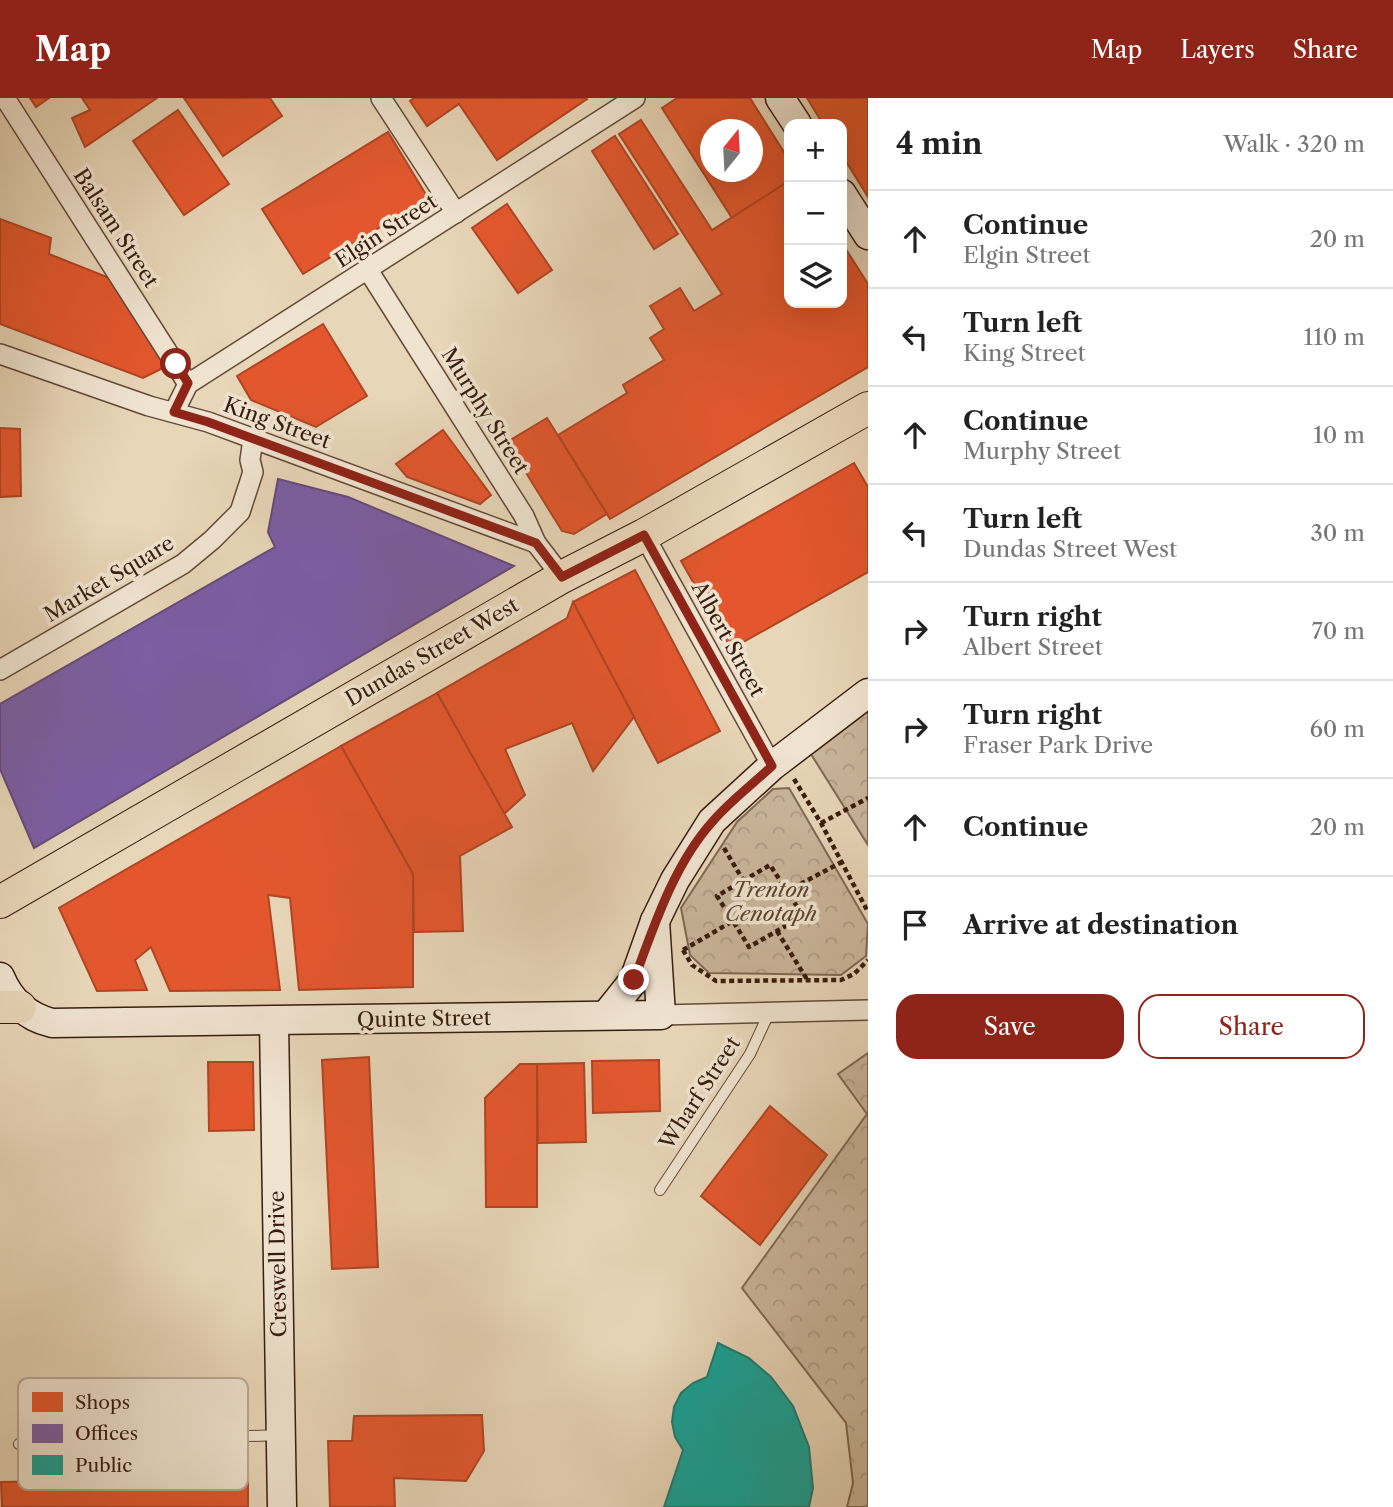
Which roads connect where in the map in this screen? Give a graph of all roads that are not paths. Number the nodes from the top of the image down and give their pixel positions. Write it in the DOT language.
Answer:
graph roads {
  1 [pos="5,98"];
  2 [pos="381,98"];
  3 [pos="635,98"];
  4 [pos="780,98"];
  5 [pos="794,119"];
  6 [pos="847,202"];
  7 [pos="456,213"];
  8 [pos="868,235"];
  9 [pos="368,270"];
  10 [pos="0,354"];
  11 [pos="188,383"];
  12 [pos="868,408"];
  13 [pos="174,412"];
  14 [pos="253,439"];
  15 [pos="644,535"];
  16 [pos="536,543"];
  17 [pos="562,577"];
  18 [pos="0,670"];
  19 [pos="868,693"];
  20 [pos="779,773"];
  21 [pos="0,902"];
  22 [pos="655,921"];
  23 [pos="0,977"];
  24 [pos="10,1007"];
  25 [pos="868,1010"];
  26 [pos="769,1013"];
  27 [pos="606,1015"];
  28 [pos="661,1015"];
  29 [pos="274,1022"];
  30 [pos="660,1190"];
  31 [pos="281,1435"];
  32 [pos="248,1436"];
  33 [pos="282,1507"];
  1 -- 11 [label="street, Balsam Street"];
  2 -- 7 [label="street"];
  3 -- 7 [label="street, Elgin Street"];
  4 -- 5 [label="street"];
  6 -- 8 [label="street"];
  7 -- 9 [label="street, Elgin Street"];
  9 -- 11 [label="street, Elgin Street"];
  9 -- 16 [label="street, Murphy Street"];
  10 -- 13 [label="street, King Street"];
  11 -- 13 [label="street"];
  12 -- 15 [label="main road, Dundas Street West"];
  13 -- 14 [label="street, King Street"];
  14 -- 16 [label="street, King Street"];
  14 -- 18 [label="street, Market Square"];
  15 -- 17 [label="main road, Dundas Street West"];
  15 -- 20 [label="street, Albert Street"];
  16 -- 17 [label="street, Murphy Street"];
  17 -- 21 [label="main road, Dundas Street West"];
  19 -- 20 [label="street"];
  20 -- 22 [label="street"];
  22 -- 27 [label="street"];
  22 -- 28 [label="street"];
  23 -- 24 [label="street, Quinte Street"];
  24 -- 29 [label="street, Quinte Street"];
  25 -- 26 [label="street, Quinte Street"];
  26 -- 28 [label="street, Quinte Street"];
  26 -- 30 [label="lane, Wharf Street"];
  27 -- 28 [label="street, Quinte Street"];
  27 -- 29 [label="street, Quinte Street"];
  29 -- 31 [label="street, Creswell Drive"];
  31 -- 32 [label="lane"];
  31 -- 33 [label="street, Creswell Drive"];
}
